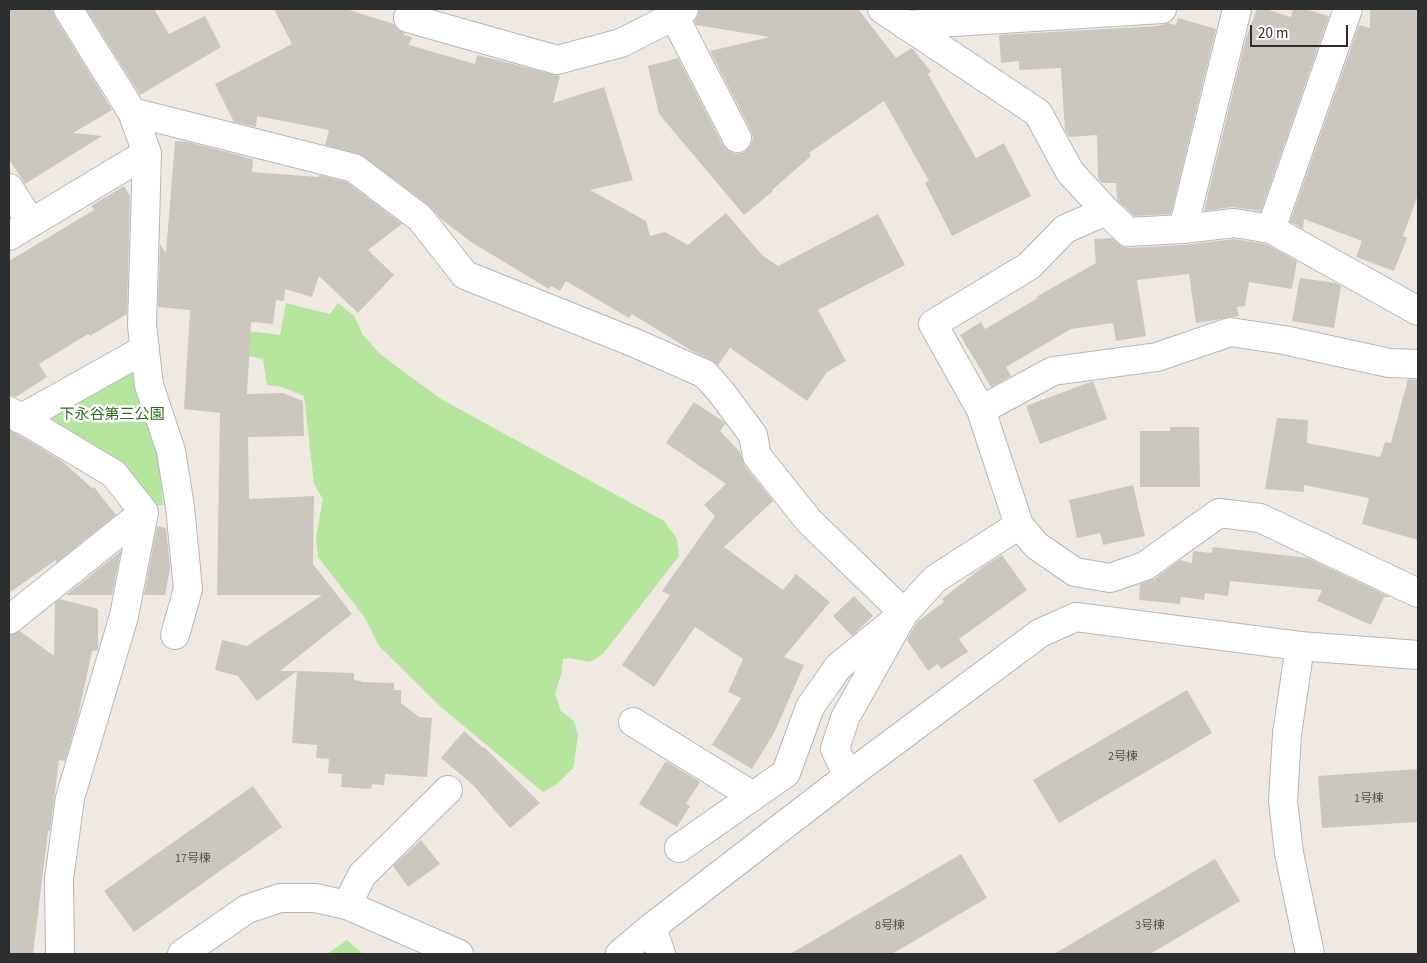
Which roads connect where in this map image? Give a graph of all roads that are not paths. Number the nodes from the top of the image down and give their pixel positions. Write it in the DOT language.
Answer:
graph roads {
  1 [pos="68,9"];
  2 [pos="882,9"];
  3 [pos="1162,9"];
  4 [pos="1237,9"];
  5 [pos="1348,9"];
  6 [pos="679,12"];
  7 [pos="408,18"];
  8 [pos="905,26"];
  9 [pos="158,101"];
  10 [pos="132,112"];
  11 [pos="737,138"];
  12 [pos="146,153"];
  13 [pos="9,188"];
  14 [pos="1106,211"];
  15 [pos="1183,229"];
  16 [pos="1271,229"];
  17 [pos="20,230"];
  18 [pos="1418,311"];
  19 [pos="145,349"];
  20 [pos="1418,364"];
  21 [pos="981,410"];
  22 [pos="14,415"];
  23 [pos="144,512"];
  24 [pos="1019,525"];
  25 [pos="1418,592"];
  26 [pos="904,613"];
  27 [pos="9,620"];
  28 [pos="175,635"];
  29 [pos="1300,646"];
  30 [pos="1418,655"];
  31 [pos="634,722"];
  32 [pos="848,776"];
  33 [pos="448,790"];
  34 [pos="753,796"];
  35 [pos="679,848"];
  36 [pos="347,905"];
  37 [pos="652,927"];
  38 [pos="60,954"];
  39 [pos="182,954"];
  40 [pos="459,954"];
  41 [pos="620,954"];
  42 [pos="660,954"];
  43 [pos="1310,954"];
  1 -- 10 [label="street"];
  2 -- 8 [label="street"];
  3 -- 8 [label="street"];
  4 -- 15 [label="street"];
  5 -- 16 [label="street"];
  6 -- 7 [label="street"];
  6 -- 11 [label="street"];
  8 -- 14 [label="street"];
  9 -- 10 [label="street"];
  10 -- 12 [label="street"];
  10 -- 26 [label="street"];
  12 -- 17 [label="street"];
  12 -- 19 [label="street"];
  13 -- 17 [label="street"];
  14 -- 15 [label="street"];
  14 -- 21 [label="street"];
  15 -- 16 [label="street"];
  16 -- 18 [label="street"];
  19 -- 22 [label="street"];
  19 -- 28 [label="street"];
  20 -- 21 [label="street"];
  21 -- 24 [label="street"];
  22 -- 23 [label="street"];
  23 -- 27 [label="street"];
  23 -- 38 [label="street"];
  24 -- 25 [label="street"];
  24 -- 26 [label="street"];
  26 -- 32 [label="street"];
  26 -- 34 [label="street"];
  29 -- 30 [label="street"];
  29 -- 32 [label="street"];
  29 -- 43 [label="street"];
  31 -- 34 [label="street"];
  32 -- 37 [label="street"];
  33 -- 36 [label="street"];
  34 -- 35 [label="street"];
  36 -- 39 [label="street"];
  36 -- 40 [label="street"];
  37 -- 41 [label="street"];
  37 -- 42 [label="street"];
}
